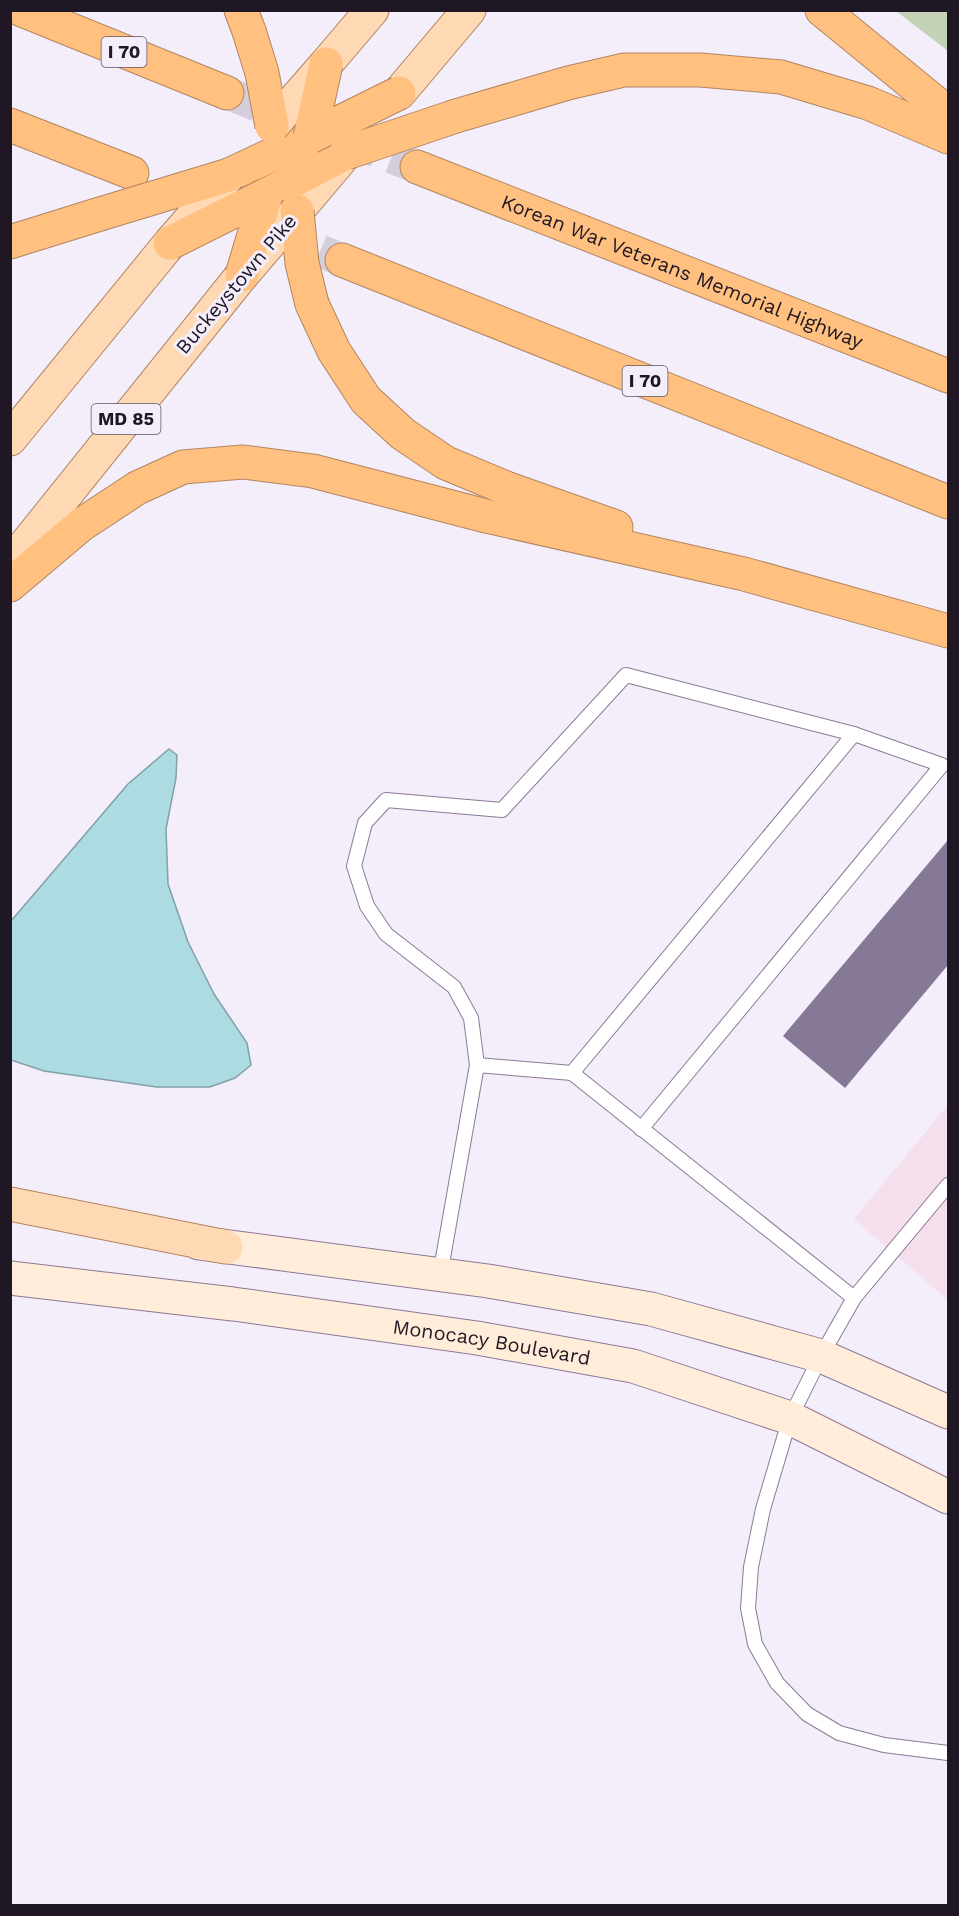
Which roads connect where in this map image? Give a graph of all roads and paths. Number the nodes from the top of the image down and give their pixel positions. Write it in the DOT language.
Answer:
graph roads {
  1 [pos="22,10"];
  2 [pos="372,10"];
  3 [pos="469,10"];
  4 [pos="822,10"];
  5 [pos="245,20"];
  6 [pos="326,64"];
  7 [pos="227,93"];
  8 [pos="399,93"];
  9 [pos="948,113"];
  10 [pos="10,125"];
  11 [pos="310,137"];
  12 [pos="948,137"];
  13 [pos="271,141"];
  14 [pos="346,153"];
  15 [pos="417,167"];
  16 [pos="132,173"];
  17 [pos="229,175"];
  18 [pos="302,177"];
  19 [pos="266,195"];
  20 [pos="297,211"];
  21 [pos="10,242"];
  22 [pos="170,243"];
  23 [pos="342,260"];
  24 [pos="242,275"];
  25 [pos="948,376"];
  26 [pos="10,439"];
  27 [pos="948,501"];
  28 [pos="10,564"];
  29 [pos="744,574"];
  30 [pos="10,585"];
  31 [pos="948,631"];
  32 [pos="854,734"];
  33 [pos="477,1065"];
  34 [pos="572,1073"];
  35 [pos="641,1129"];
  36 [pos="948,1185"];
  37 [pos="10,1204"];
  38 [pos="10,1221"];
  39 [pos="226,1247"];
  40 [pos="440,1275"];
  41 [pos="10,1278"];
  42 [pos="854,1298"];
  43 [pos="821,1356"];
  44 [pos="948,1412"];
  45 [pos="790,1418"];
  46 [pos="948,1497"];
  47 [pos="948,1753"];
  1 -- 7 [label="highway, I 70"];
  2 -- 6 [label="main road"];
  3 -- 8 [label="main road, Buckeystown Pike / MD 85"];
  4 -- 9 [label="highway"];
  5 -- 13 [label="highway, bridge"];
  6 -- 11 [label="highway, bridge"];
  6 -- 13 [label="main road, bridge"];
  8 -- 11 [label="highway, bridge"];
  8 -- 14 [label="main road, Buckeystown Pike / MD 85, bridge"];
  10 -- 16 [label="highway"];
  11 -- 13 [label="highway"];
  11 -- 18 [label="highway"];
  12 -- 14 [label="highway, bridge"];
  13 -- 17 [label="highway"];
  13 -- 19 [label="highway"];
  14 -- 18 [label="highway"];
  14 -- 20 [label="main road, Buckeystown Pike / MD 85"];
  15 -- 25 [label="highway, Korean War Veterans Memorial Highway"];
  17 -- 21 [label="highway, bridge"];
  17 -- 22 [label="main road, bridge"];
  18 -- 19 [label="highway"];
  18 -- 20 [label="highway"];
  19 -- 22 [label="highway, bridge"];
  19 -- 24 [label="highway, bridge"];
  20 -- 24 [label="main road, Buckeystown Pike / MD 85, bridge"];
  20 -- 29 [label="highway, bridge"];
  22 -- 26 [label="main road"];
  23 -- 27 [label="highway, I 70"];
  24 -- 28 [label="main road, Buckeystown Pike / MD 85"];
  29 -- 30 [label="highway"];
  29 -- 31 [label="highway"];
  32 -- 33 [label="lane"];
  32 -- 34 [label="lane"];
  32 -- 35 [label="lane"];
  33 -- 34 [label="lane"];
  33 -- 40 [label="lane"];
  34 -- 35 [label="lane"];
  35 -- 42 [label="lane"];
  36 -- 42 [label="lane"];
  37 -- 39 [label="main road"];
  38 -- 39 [label="main road"];
  39 -- 40 [label="main road"];
  40 -- 43 [label="main road"];
  41 -- 45 [label="main road, Monocacy Boulevard"];
  42 -- 43 [label="lane"];
  43 -- 44 [label="main road"];
  43 -- 45 [label="lane"];
  45 -- 46 [label="main road, Monocacy Boulevard"];
  45 -- 47 [label="lane"];
}
